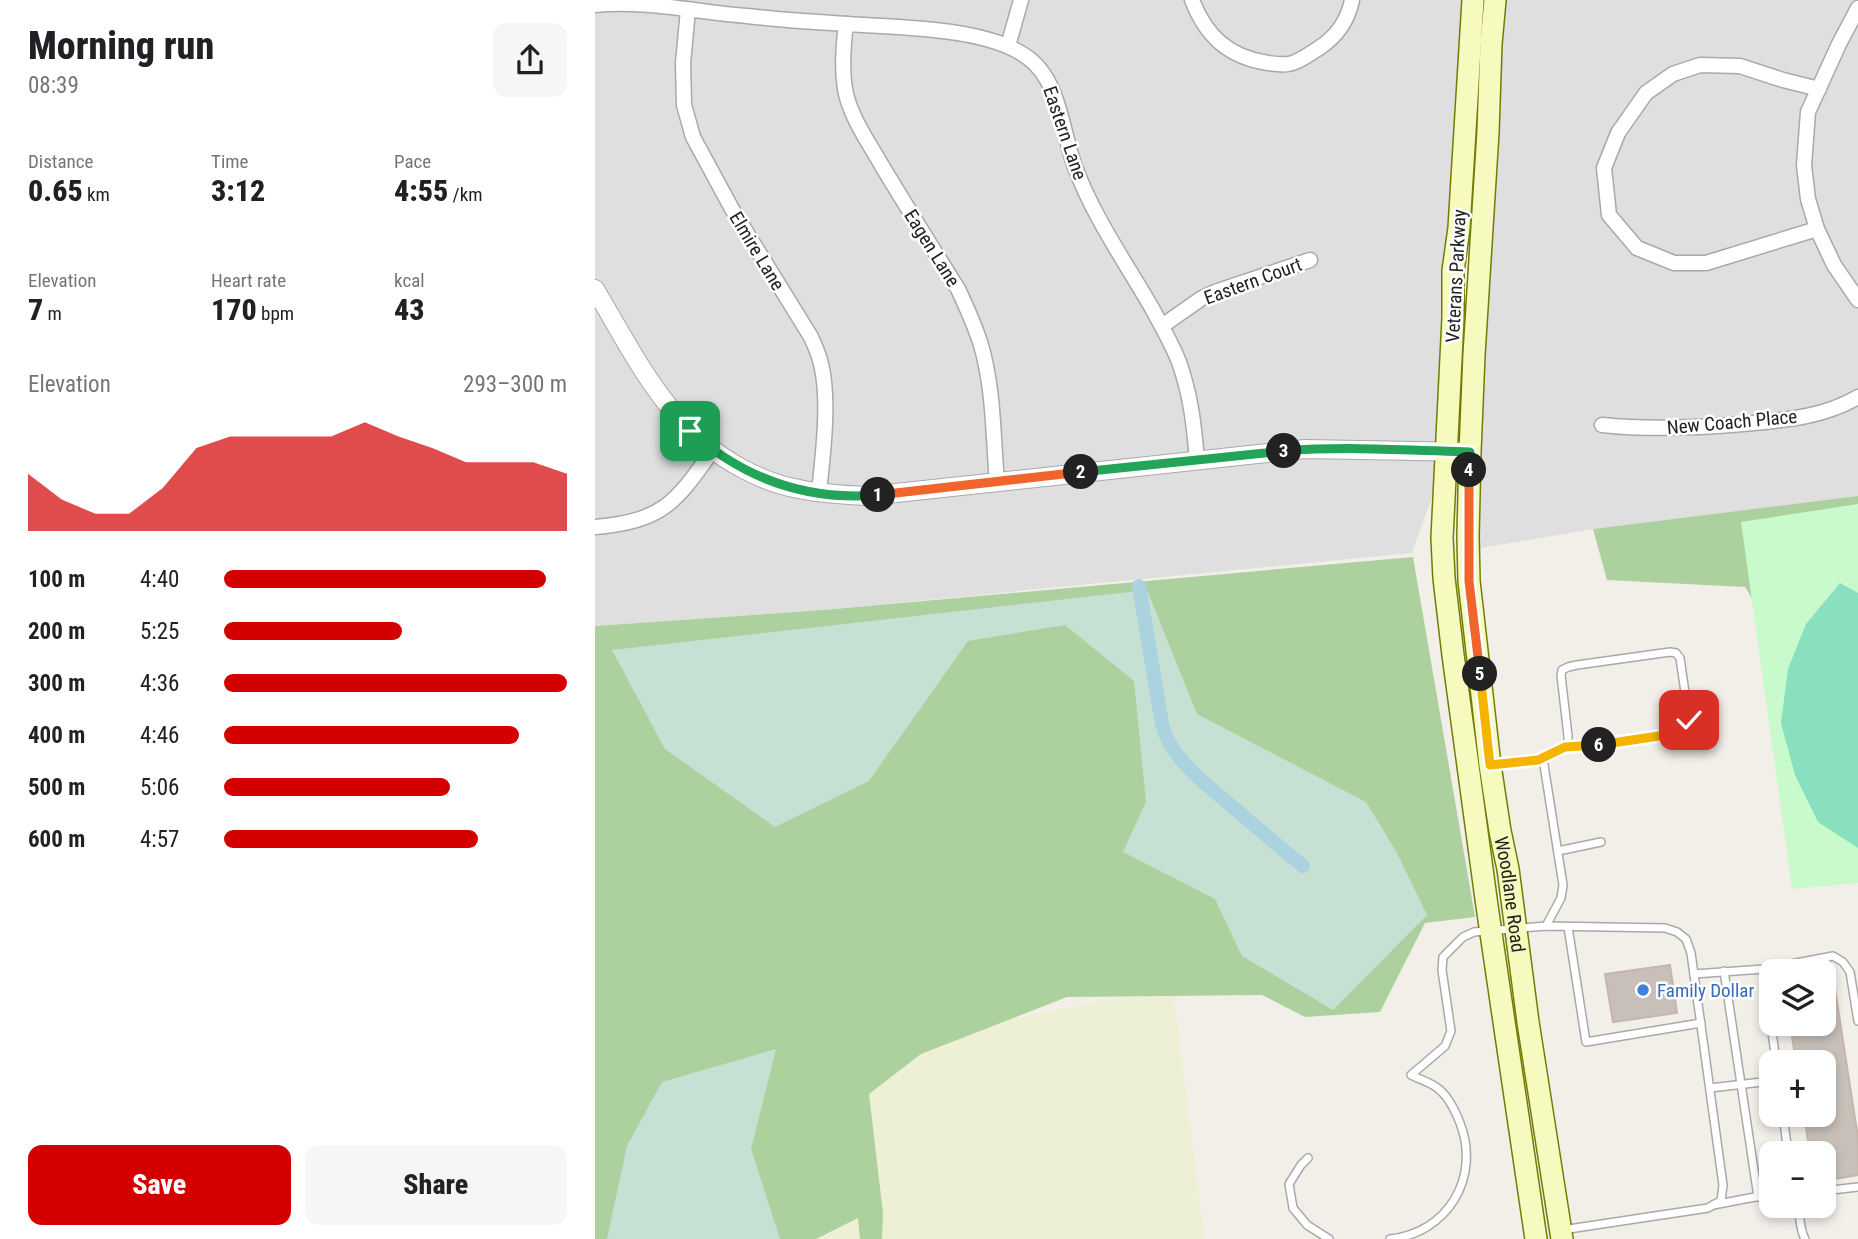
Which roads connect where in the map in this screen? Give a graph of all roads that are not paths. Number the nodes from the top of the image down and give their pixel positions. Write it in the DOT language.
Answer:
graph roads {
  1 [pos="1021,0"];
  2 [pos="1192,0"];
  3 [pos="1352,0"];
  4 [pos="1473,0"];
  5 [pos="1495,0"];
  6 [pos="595,5"];
  7 [pos="1858,8"];
  8 [pos="688,10"];
  9 [pos="846,24"];
  10 [pos="1008,46"];
  11 [pos="1819,89"];
  12 [pos="1817,229"];
  13 [pos="1310,260"];
  14 [pos="595,289"];
  15 [pos="1858,300"];
  16 [pos="1162,326"];
  17 [pos="1858,397"];
  18 [pos="1602,425"];
  19 [pos="712,451"];
  20 [pos="1448,452"];
  21 [pos="1470,452"];
  22 [pos="1197,460"];
  23 [pos="996,482"];
  24 [pos="819,492"];
  25 [pos="595,527"];
  26 [pos="1469,550"];
  27 [pos="1443,552"];
  28 [pos="1565,747"];
  29 [pos="1538,760"];
  30 [pos="1490,765"];
  31 [pos="1601,842"];
  32 [pos="1558,851"];
  33 [pos="1546,926"];
  34 [pos="1569,927"];
  35 [pos="1516,928"];
  36 [pos="1491,932"];
  37 [pos="1817,959"];
  38 [pos="1759,969"];
  39 [pos="1724,971"];
  40 [pos="1694,974"];
  41 [pos="1858,1021"];
  42 [pos="1700,1023"];
  43 [pos="1759,1082"];
  44 [pos="1741,1083"];
  45 [pos="1710,1088"];
  46 [pos="1308,1158"];
  47 [pos="1858,1187"];
  48 [pos="1836,1190"];
  49 [pos="1758,1197"];
  50 [pos="1713,1205"];
  51 [pos="1799,1218"];
  52 [pos="1561,1235"];
  53 [pos="1329,1239"];
  54 [pos="1390,1239"];
  55 [pos="1536,1239"];
  56 [pos="1805,1239"];
  1 -- 10 [label="street"];
  2 -- 3 [label="street"];
  4 -- 20 [label="main road, Veterans Parkway"];
  5 -- 21 [label="main road, Veterans Parkway"];
  6 -- 8 [label="street, Eastern Lane"];
  7 -- 11 [label="street"];
  8 -- 9 [label="street, Eastern Lane"];
  8 -- 24 [label="street, Elmire Lane"];
  9 -- 10 [label="street, Eastern Lane"];
  9 -- 23 [label="street, Eagen Lane"];
  10 -- 16 [label="street, Eastern Lane"];
  11 -- 12 [label="street"];
  11 -- 12 [label="street"];
  12 -- 15 [label="street"];
  13 -- 16 [label="street, Eastern Court"];
  14 -- 19 [label="street"];
  16 -- 22 [label="street, Eastern Lane"];
  17 -- 18 [label="street, New Coach Place"];
  19 -- 24 [label="street"];
  19 -- 25 [label="street"];
  20 -- 21 [label="street"];
  20 -- 22 [label="street"];
  20 -- 27 [label="main road, Veterans Parkway"];
  21 -- 26 [label="main road, Veterans Parkway"];
  22 -- 23 [label="street"];
  23 -- 24 [label="street"];
  26 -- 30 [label="main road, Woodlane Road"];
  27 -- 36 [label="main road, Woodlane Road"];
  28 -- 28 [label="lane"];
  28 -- 29 [label="lane"];
  29 -- 30 [label="lane"];
  29 -- 32 [label="lane"];
  30 -- 35 [label="main road, Woodlane Road"];
  31 -- 32 [label="lane"];
  32 -- 33 [label="lane"];
  33 -- 34 [label="lane"];
  33 -- 35 [label="lane"];
  34 -- 40 [label="lane"];
  34 -- 42 [label="lane"];
  35 -- 36 [label="lane"];
  35 -- 52 [label="main road, Woodlane Road"];
  36 -- 54 [label="lane"];
  36 -- 55 [label="main road, Woodlane Road"];
  37 -- 41 [label="lane"];
  38 -- 39 [label="lane"];
  39 -- 40 [label="lane"];
  39 -- 44 [label="lane"];
  40 -- 42 [label="lane"];
  42 -- 45 [label="lane"];
  43 -- 44 [label="lane"];
  44 -- 45 [label="lane"];
  44 -- 49 [label="lane"];
  45 -- 50 [label="lane"];
  46 -- 53 [label="lane"];
  47 -- 48 [label="lane"];
  49 -- 50 [label="lane"];
  50 -- 52 [label="lane"];
  51 -- 56 [label="lane"];
}
